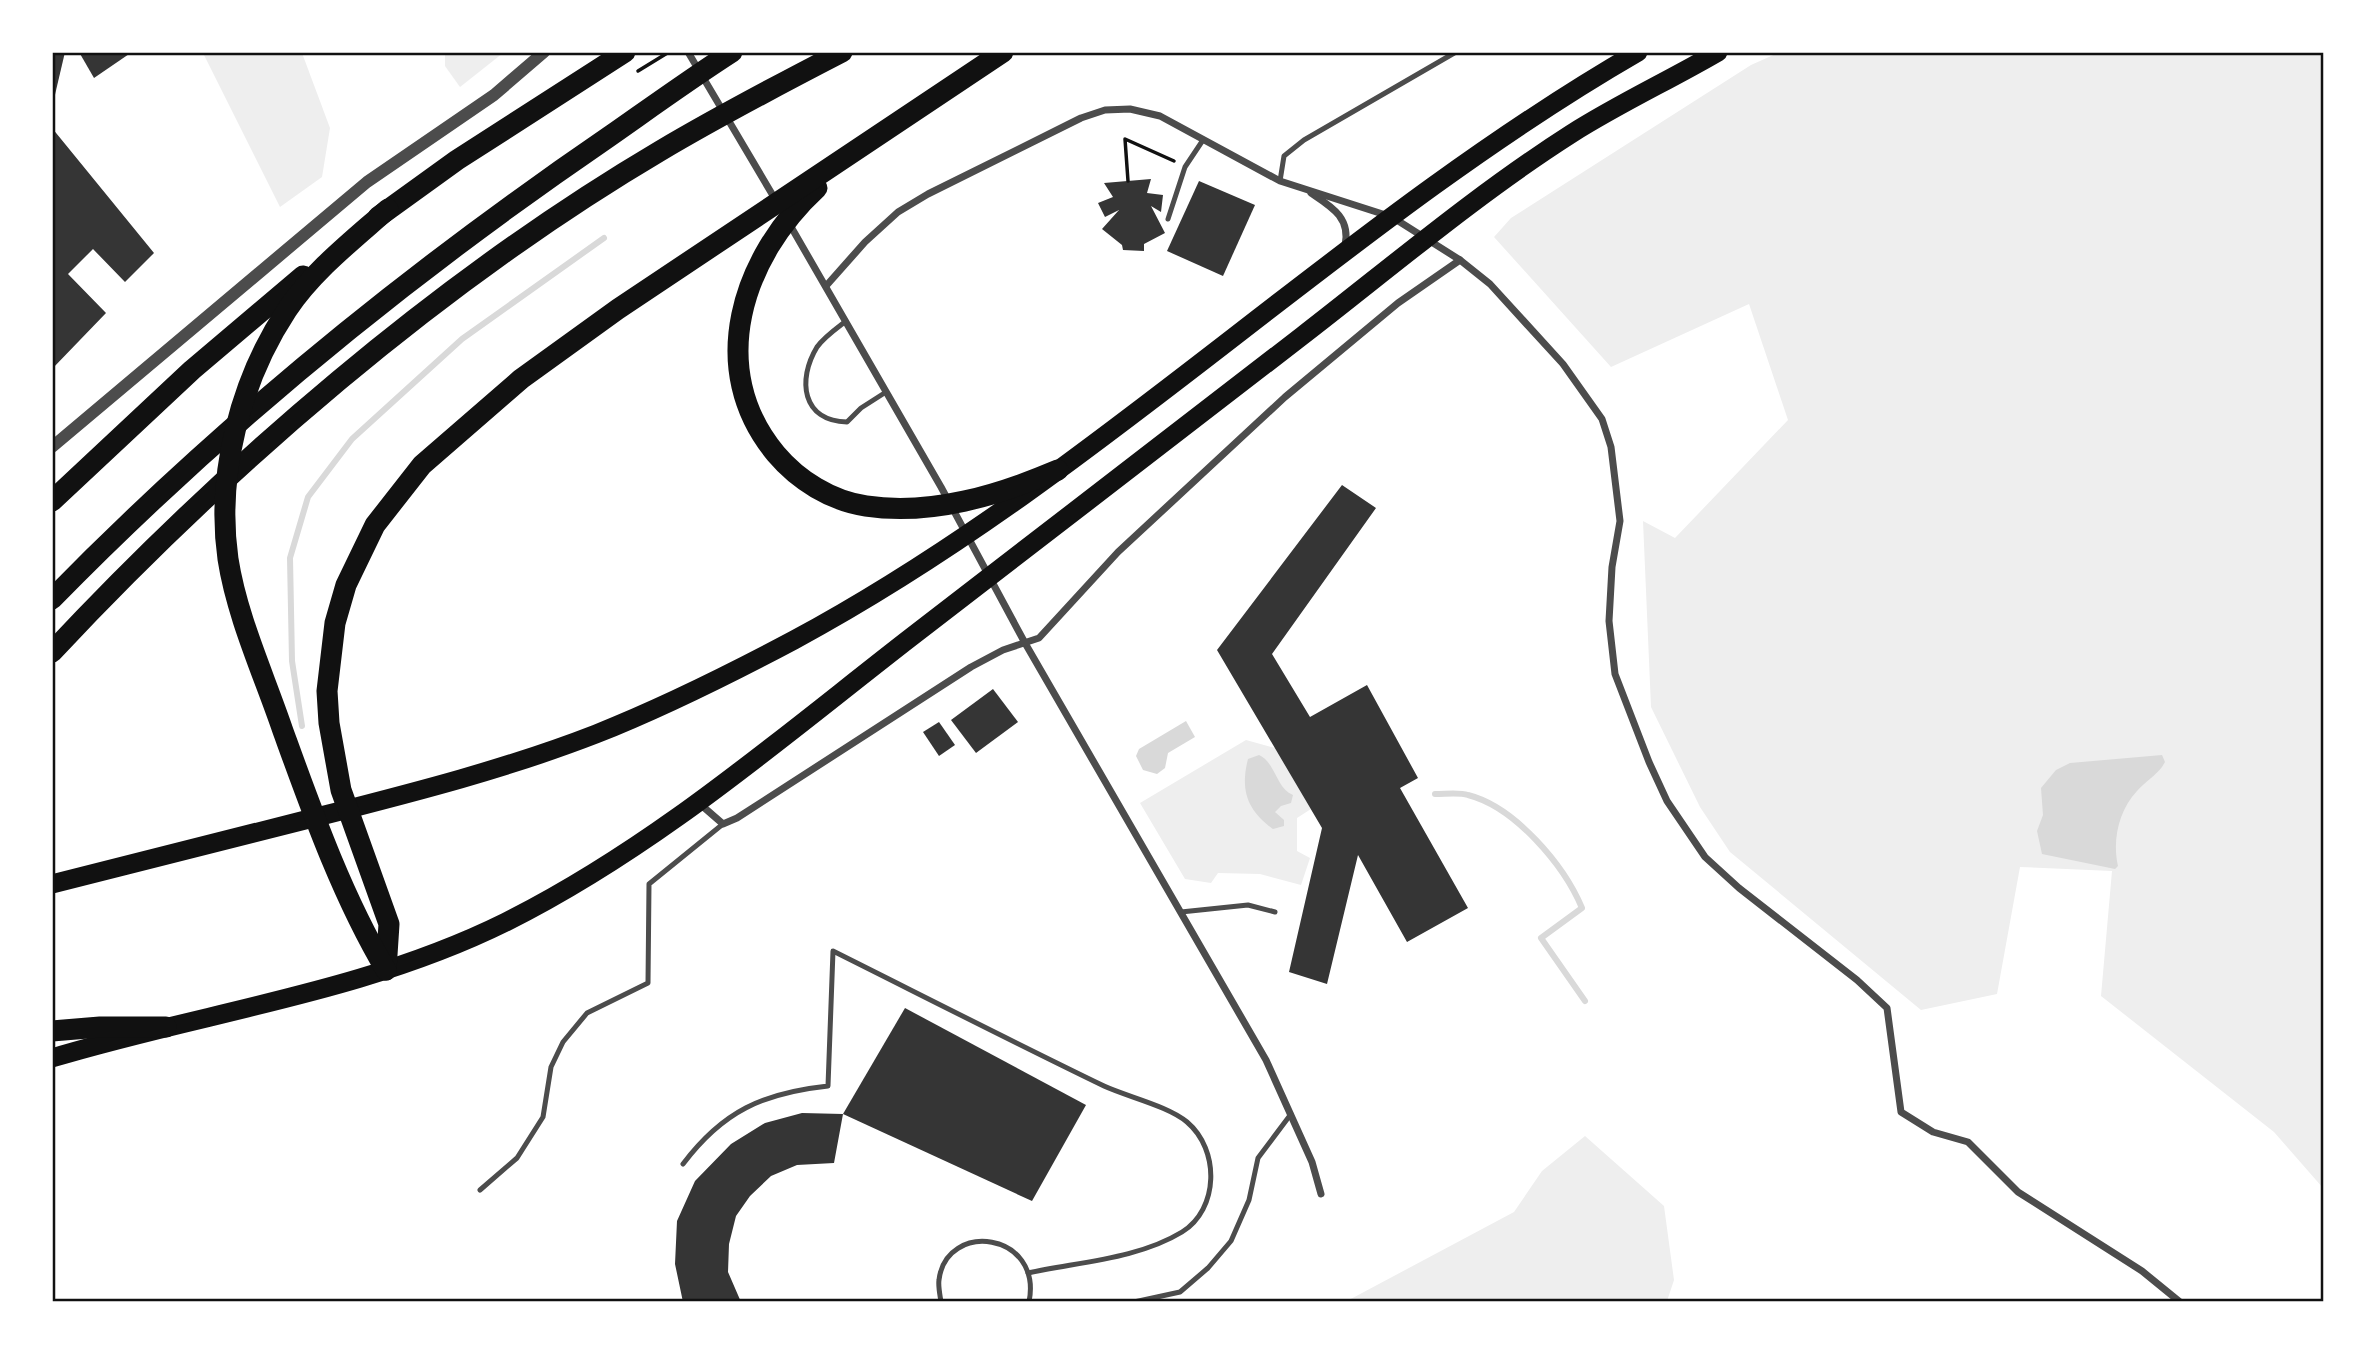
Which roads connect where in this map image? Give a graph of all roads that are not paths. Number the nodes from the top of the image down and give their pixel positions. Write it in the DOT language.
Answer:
graph roads {
  1 [pos="544,52"];
  2 [pos="625,52"];
  3 [pos="688,52"];
  4 [pos="732,52"];
  5 [pos="842,52"];
  6 [pos="1003,52"];
  7 [pos="1456,52"];
  8 [pos="1638,52"];
  9 [pos="1718,52"];
  10 [pos="1203,141"];
  11 [pos="855,154"];
  12 [pos="1280,181"];
  13 [pos="1305,189"];
  14 [pos="388,209"];
  15 [pos="1392,217"];
  16 [pos="1168,219"];
  17 [pos="1427,240"];
  18 [pos="1343,255"];
  19 [pos="1460,260"];
  20 [pos="826,286"];
  21 [pos="846,321"];
  22 [pos="886,392"];
  23 [pos="52,447"];
  24 [pos="1058,470"];
  25 [pos="52,501"];
  26 [pos="52,599"];
  27 [pos="1025,643"];
  28 [pos="52,652"];
  29 [pos="698,802"];
  30 [pos="723,824"];
  31 [pos="52,884"];
  32 [pos="1181,912"];
  33 [pos="1275,912"];
  34 [pos="386,970"];
  35 [pos="166,1027"];
  36 [pos="52,1031"];
  37 [pos="52,1058"];
  38 [pos="1291,1114"];
  39 [pos="683,1164"];
  40 [pos="480,1190"];
  41 [pos="1321,1194"];
  42 [pos="1028,1273"];
  43 [pos="941,1301"];
  44 [pos="1029,1301"];
  45 [pos="1134,1301"];
  46 [pos="2180,1301"];
  1 -- 23 [label="street"];
  2 -- 14 [label="highway"];
  3 -- 20 [label="street"];
  4 -- 26 [label="highway"];
  5 -- 28 [label="highway"];
  6 -- 11 [label="highway"];
  7 -- 12 [label="lane"];
  8 -- 15 [label="highway"];
  9 -- 17 [label="highway"];
  10 -- 12 [label="street"];
  10 -- 16 [label="lane"];
  10 -- 20 [label="street"];
  11 -- 24 [label="highway"];
  11 -- 34 [label="highway"];
  12 -- 13 [label="street"];
  13 -- 15 [label="street"];
  13 -- 18 [label="street"];
  14 -- 25 [label="highway"];
  14 -- 34 [label="highway"];
  15 -- 17 [label="street"];
  15 -- 18 [label="highway"];
  17 -- 19 [label="street"];
  17 -- 29 [label="highway"];
  18 -- 24 [label="highway"];
  19 -- 27 [label="street"];
  19 -- 46 [label="street"];
  20 -- 21 [label="street"];
  21 -- 22 [label="street"];
  21 -- 22 [label="lane"];
  22 -- 27 [label="street"];
  24 -- 31 [label="highway"];
  27 -- 30 [label="street"];
  27 -- 32 [label="street"];
  29 -- 30 [label="street"];
  29 -- 34 [label="highway"];
  30 -- 40 [label="lane"];
  32 -- 33 [label="lane"];
  32 -- 38 [label="street"];
  34 -- 35 [label="highway"];
  35 -- 36 [label="highway"];
  35 -- 37 [label="highway"];
  38 -- 41 [label="street"];
  38 -- 45 [label="lane"];
  39 -- 42 [label="lane"];
  42 -- 43 [label="lane"];
  42 -- 44 [label="lane"];
}
